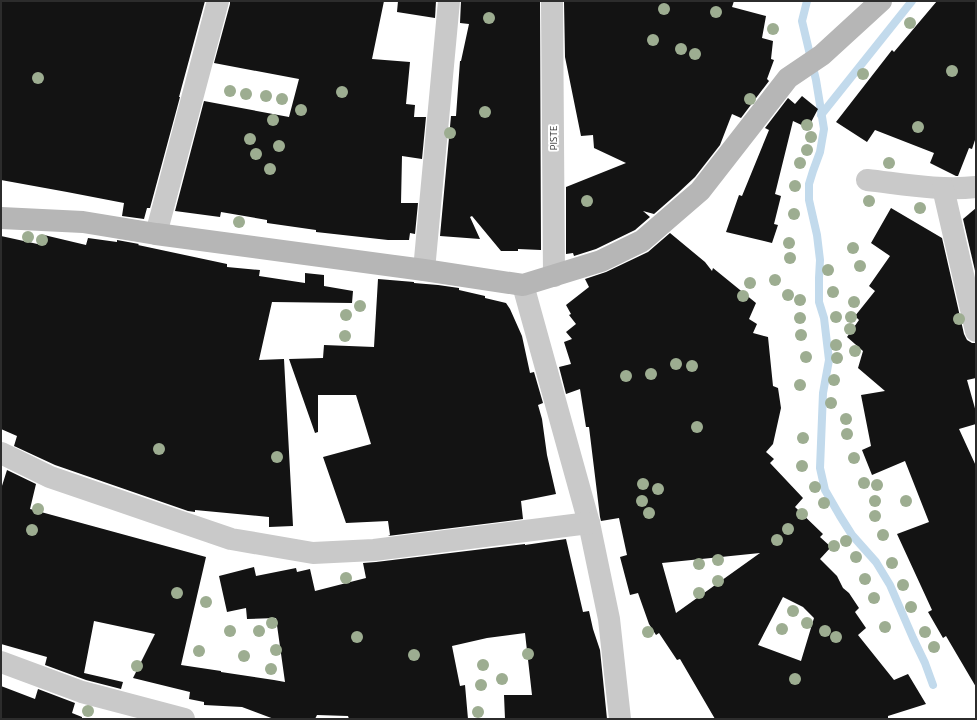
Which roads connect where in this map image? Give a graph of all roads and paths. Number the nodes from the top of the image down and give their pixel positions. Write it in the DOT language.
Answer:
graph roads {
  1 [pos="218,1"];
  2 [pos="449,1"];
  3 [pos="552,1"];
  4 [pos="881,1"];
  5 [pos="867,180"];
  6 [pos="976,187"];
  7 [pos="942,188"];
  8 [pos="1,218"];
  9 [pos="156,234"];
  10 [pos="424,270"];
  11 [pos="554,276"];
  12 [pos="523,285"];
  13 [pos="976,331"];
  14 [pos="1,453"];
  15 [pos="589,523"];
  16 [pos="1,662"];
  17 [pos="184,719"];
  18 [pos="620,719"];
  1 -- 9 [label="street"];
  2 -- 10 [label="street"];
  3 -- 11 [label="street, PISTE"];
  4 -- 11 [label="main road"];
  5 -- 7 [label="street"];
  6 -- 7 [label="street"];
  7 -- 13 [label="street"];
  8 -- 9 [label="main road"];
  9 -- 10 [label="main road"];
  10 -- 12 [label="main road"];
  11 -- 12 [label="main road"];
  12 -- 15 [label="street"];
  14 -- 15 [label="street"];
  15 -- 18 [label="street"];
  16 -- 17 [label="street"];
}
